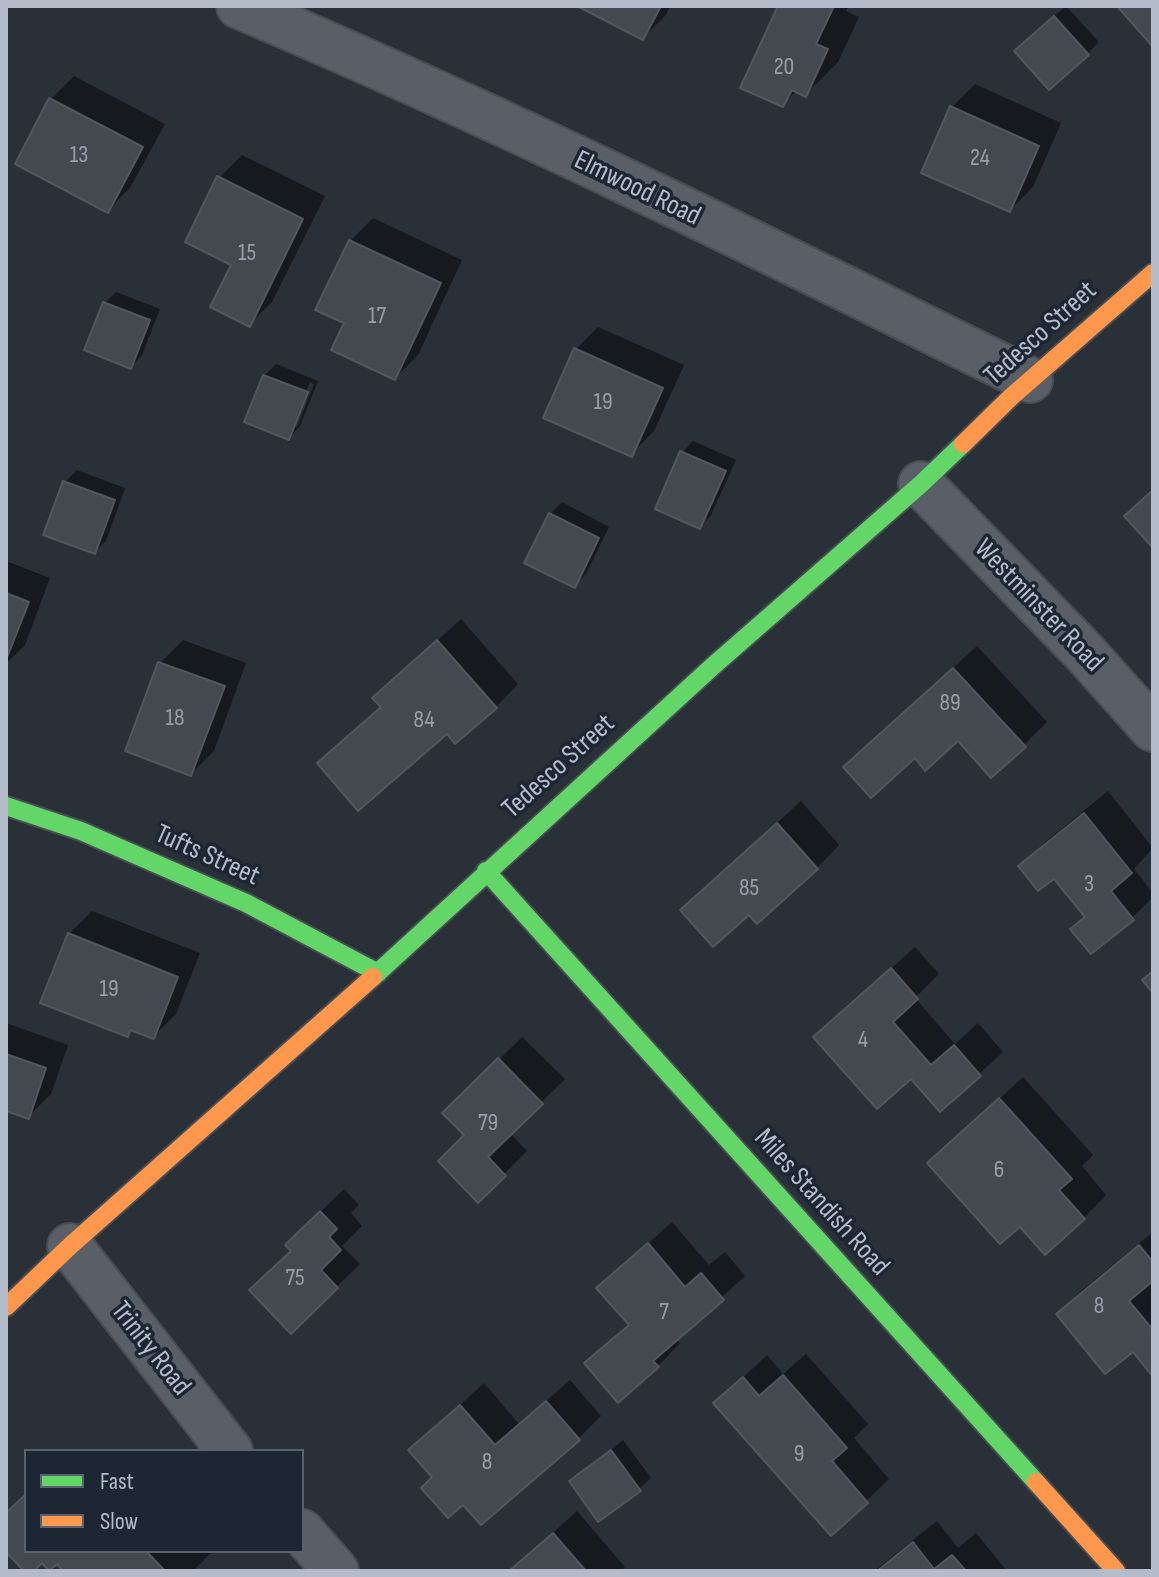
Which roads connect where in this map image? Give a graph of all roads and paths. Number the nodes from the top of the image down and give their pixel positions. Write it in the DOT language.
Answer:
graph roads {
  1 [pos="239,6"];
  2 [pos="1153,273"];
  3 [pos="1030,380"];
  4 [pos="921,484"];
  5 [pos="1153,729"];
  6 [pos="6,806"];
  7 [pos="486,871"];
  8 [pos="378,973"];
  9 [pos="70,1246"];
  10 [pos="6,1307"];
  11 [pos="228,1449"];
  12 [pos="304,1534"];
  13 [pos="336,1571"];
  14 [pos="1116,1571"];
  1 -- 3 [label="street, Elmwood Road"];
  2 -- 3 [label="main road, Tedesco Street"];
  3 -- 4 [label="main road, Tedesco Street"];
  4 -- 5 [label="street, Westminster Road"];
  4 -- 7 [label="main road, Tedesco Street"];
  6 -- 8 [label="main road, Tufts Street"];
  7 -- 8 [label="main road, Tedesco Street"];
  7 -- 14 [label="main road, Miles Standish Road"];
  8 -- 9 [label="main road, Tedesco Street"];
  9 -- 10 [label="main road, Tedesco Street"];
  9 -- 11 [label="street, Trinity Road"];
  12 -- 13 [label="street"];
}
